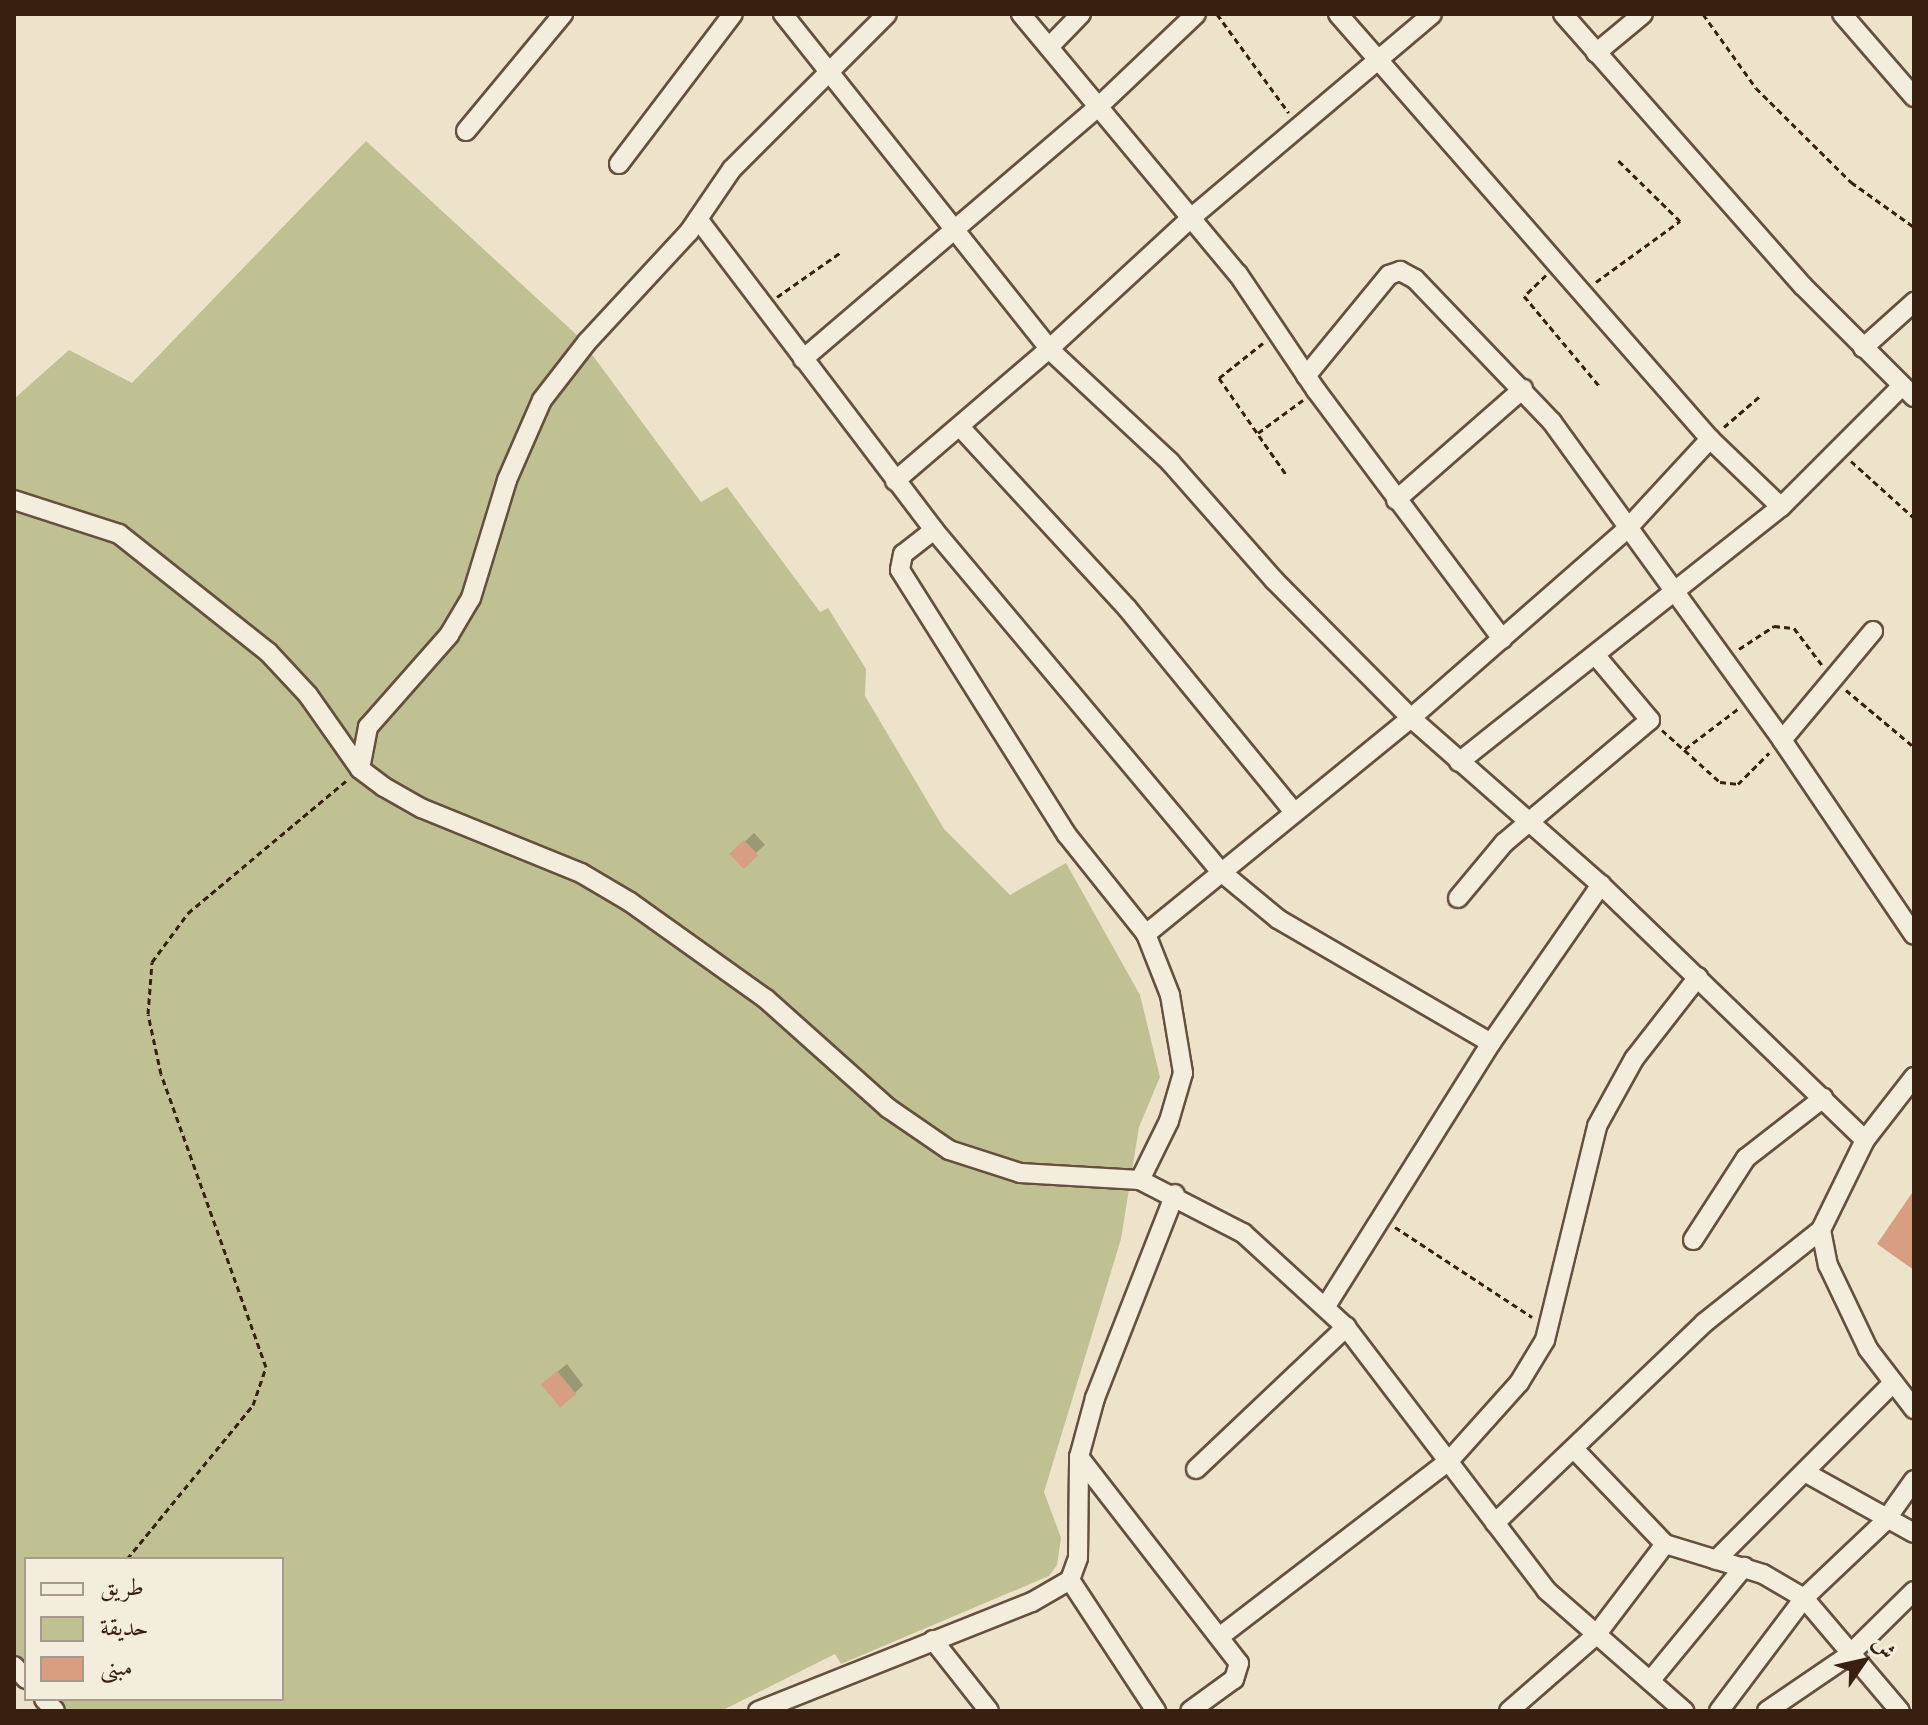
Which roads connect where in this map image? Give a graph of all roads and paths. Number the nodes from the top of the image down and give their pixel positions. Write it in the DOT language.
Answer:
graph roads {
  1 [pos="563,14"];
  2 [pos="733,14"];
  3 [pos="783,14"];
  4 [pos="887,14"];
  5 [pos="1021,14"];
  6 [pos="1081,14"];
  7 [pos="1196,14"];
  8 [pos="1217,14"];
  9 [pos="1338,14"];
  10 [pos="1432,14"];
  11 [pos="1563,14"];
  12 [pos="1643,14"];
  13 [pos="1703,14"];
  14 [pos="1842,14"];
  15 [pos="1049,47"];
  16 [pos="1596,53"];
  17 [pos="1375,61"];
  18 [pos="830,70"];
  19 [pos="1914,97"];
  20 [pos="1098,107"];
  21 [pos="1298,126"];
  22 [pos="466,131"];
  23 [pos="1617,159"];
  24 [pos="619,164"];
  25 [pos="1192,217"];
  26 [pos="698,219"];
  27 [pos="1914,227"];
  28 [pos="955,233"];
  29 [pos="841,252"];
  30 [pos="1556,264"];
  31 [pos="1581,293"];
  32 [pos="1914,302"];
  33 [pos="764,306"];
  34 [pos="1277,332"];
  35 [pos="1863,348"];
  36 [pos="1049,349"];
  37 [pos="803,359"];
  38 [pos="1311,383"];
  39 [pos="1600,387"];
  40 [pos="1523,389"];
  41 [pos="1908,392"];
  42 [pos="1760,396"];
  43 [pos="961,428"];
  44 [pos="1258,433"];
  45 [pos="1710,439"];
  46 [pos="1839,451"];
  47 [pos="1287,476"];
  48 [pos="895,481"];
  49 [pos="14,500"];
  50 [pos="1396,500"];
  51 [pos="1781,507"];
  52 [pos="1914,518"];
  53 [pos="934,530"];
  54 [pos="1626,530"];
  55 [pos="1674,594"];
  56 [pos="1873,631"];
  57 [pos="1502,639"];
  58 [pos="1597,657"];
  59 [pos="1721,661"];
  60 [pos="1834,680"];
  61 [pos="1750,700"];
  62 [pos="1411,718"];
  63 [pos="1650,720"];
  64 [pos="1782,740"];
  65 [pos="1914,747"];
  66 [pos="1685,749"];
  67 [pos="1459,762"];
  68 [pos="360,769"];
  69 [pos="1294,812"];
  70 [pos="1526,823"];
  71 [pos="1220,871"];
  72 [pos="1601,885"];
  73 [pos="1458,898"];
  74 [pos="1146,934"];
  75 [pos="1914,935"];
  76 [pos="1698,977"];
  77 [pos="1491,1043"];
  78 [pos="1914,1077"];
  79 [pos="1823,1098"];
  80 [pos="1865,1140"];
  81 [pos="1140,1180"];
  82 [pos="1175,1194"];
  83 [pos="1382,1218"];
  84 [pos="1821,1230"];
  85 [pos="1693,1240"];
  86 [pos="1326,1306"];
  87 [pos="1346,1327"];
  88 [pos="1549,1327"];
  89 [pos="1891,1385"];
  90 [pos="1914,1409"];
  91 [pos="1576,1451"];
  92 [pos="1079,1457"];
  93 [pos="1449,1461"];
  94 [pos="1196,1469"];
  95 [pos="1808,1474"];
  96 [pos="1914,1480"];
  97 [pos="1885,1521"];
  98 [pos="1495,1523"];
  99 [pos="1914,1533"];
  100 [pos="1665,1544"];
  101 [pos="129,1557"];
  102 [pos="1716,1560"];
  103 [pos="1744,1567"];
  104 [pos="1070,1580"];
  105 [pos="1914,1591"];
  106 [pos="1804,1598"];
  107 [pos="1222,1635"];
  108 [pos="1596,1635"];
  109 [pos="933,1640"];
  110 [pos="1849,1655"];
  111 [pos="1650,1681"];
  112 [pos="1526,1697"];
  113 [pos="758,1711"];
  114 [pos="989,1711"];
  115 [pos="1156,1711"];
  116 [pos="1191,1711"];
  117 [pos="1509,1711"];
  118 [pos="1540,1711"];
  119 [pos="1684,1711"];
  120 [pos="1719,1711"];
  121 [pos="1767,1711"];
  122 [pos="1900,1711"];
  1 -- 22 [label="street"];
  2 -- 24 [label="street"];
  3 -- 18 [label="street"];
  4 -- 18 [label="street"];
  5 -- 15 [label="street"];
  6 -- 15 [label="street"];
  7 -- 20 [label="street"];
  8 -- 21 [label="path"];
  9 -- 17 [label="street"];
  10 -- 17 [label="street"];
  11 -- 16 [label="street"];
  12 -- 16 [label="street"];
  13 -- 27 [label="path"];
  14 -- 19 [label="street"];
  15 -- 20 [label="street"];
  16 -- 35 [label="street"];
  17 -- 21 [label="street"];
  17 -- 30 [label="street"];
  18 -- 26 [label="street"];
  18 -- 28 [label="street"];
  20 -- 25 [label="street"];
  20 -- 28 [label="street"];
  21 -- 25 [label="street"];
  23 -- 31 [label="path"];
  25 -- 34 [label="street"];
  25 -- 36 [label="street"];
  26 -- 33 [label="street"];
  26 -- 68 [label="street"];
  28 -- 36 [label="street"];
  28 -- 37 [label="street"];
  29 -- 33 [label="path"];
  30 -- 31 [label="street"];
  30 -- 39 [label="path"];
  31 -- 45 [label="street"];
  32 -- 35 [label="street"];
  33 -- 37 [label="street"];
  34 -- 38 [label="street"];
  34 -- 44 [label="path"];
  35 -- 41 [label="street"];
  36 -- 43 [label="street"];
  36 -- 62 [label="street"];
  37 -- 48 [label="street"];
  38 -- 40 [label="street"];
  38 -- 44 [label="path"];
  38 -- 50 [label="street"];
  40 -- 50 [label="street"];
  40 -- 54 [label="street"];
  41 -- 46 [label="street"];
  42 -- 45 [label="path"];
  43 -- 48 [label="street"];
  43 -- 69 [label="street"];
  44 -- 47 [label="path"];
  45 -- 51 [label="street"];
  45 -- 54 [label="street"];
  46 -- 51 [label="street"];
  46 -- 52 [label="path"];
  48 -- 53 [label="street"];
  49 -- 68 [label="street"];
  50 -- 57 [label="street"];
  51 -- 55 [label="street"];
  53 -- 71 [label="street"];
  53 -- 74 [label="street"];
  54 -- 55 [label="street"];
  54 -- 57 [label="street"];
  55 -- 58 [label="street"];
  55 -- 59 [label="street"];
  56 -- 60 [label="street"];
  57 -- 62 [label="street"];
  58 -- 63 [label="street"];
  58 -- 67 [label="street"];
  59 -- 60 [label="path"];
  59 -- 61 [label="street"];
  60 -- 64 [label="street"];
  60 -- 65 [label="path"];
  61 -- 64 [label="street"];
  61 -- 66 [label="path"];
  62 -- 67 [label="street"];
  62 -- 69 [label="street"];
  63 -- 66 [label="path"];
  63 -- 70 [label="street"];
  64 -- 66 [label="path"];
  64 -- 75 [label="street"];
  67 -- 70 [label="street"];
  68 -- 81 [label="street"];
  68 -- 101 [label="path"];
  69 -- 71 [label="street"];
  70 -- 72 [label="street"];
  70 -- 73 [label="street"];
  71 -- 74 [label="street"];
  71 -- 77 [label="street"];
  72 -- 76 [label="street"];
  72 -- 77 [label="street"];
  74 -- 81 [label="street"];
  76 -- 79 [label="street"];
  76 -- 88 [label="street"];
  77 -- 83 [label="street"];
  78 -- 80 [label="street"];
  79 -- 80 [label="street"];
  79 -- 85 [label="street"];
  80 -- 84 [label="street"];
  81 -- 82 [label="street"];
  82 -- 86 [label="street"];
  82 -- 92 [label="street"];
  83 -- 86 [label="street"];
  83 -- 88 [label="path"];
  84 -- 89 [label="street"];
  84 -- 91 [label="street"];
  86 -- 87 [label="street"];
  87 -- 93 [label="street"];
  87 -- 94 [label="street"];
  88 -- 93 [label="street"];
  89 -- 90 [label="street"];
  89 -- 95 [label="street"];
  91 -- 98 [label="street"];
  91 -- 100 [label="street"];
  92 -- 104 [label="street"];
  92 -- 107 [label="street"];
  93 -- 98 [label="street"];
  93 -- 107 [label="street"];
  95 -- 97 [label="street"];
  95 -- 102 [label="street"];
  96 -- 97 [label="street"];
  97 -- 99 [label="street"];
  97 -- 106 [label="street"];
  98 -- 108 [label="street"];
  100 -- 102 [label="street"];
  100 -- 108 [label="street"];
  102 -- 103 [label="street"];
  103 -- 106 [label="street"];
  103 -- 111 [label="street"];
  104 -- 109 [label="street"];
  104 -- 115 [label="street"];
  105 -- 110 [label="street"];
  106 -- 110 [label="street"];
  106 -- 120 [label="street"];
  107 -- 116 [label="street"];
  108 -- 111 [label="street"];
  108 -- 112 [label="street"];
  109 -- 113 [label="street"];
  109 -- 114 [label="street"];
  110 -- 121 [label="street"];
  110 -- 122 [label="street"];
  111 -- 119 [label="street"];
  112 -- 117 [label="street"];
  112 -- 118 [label="street"];
}
